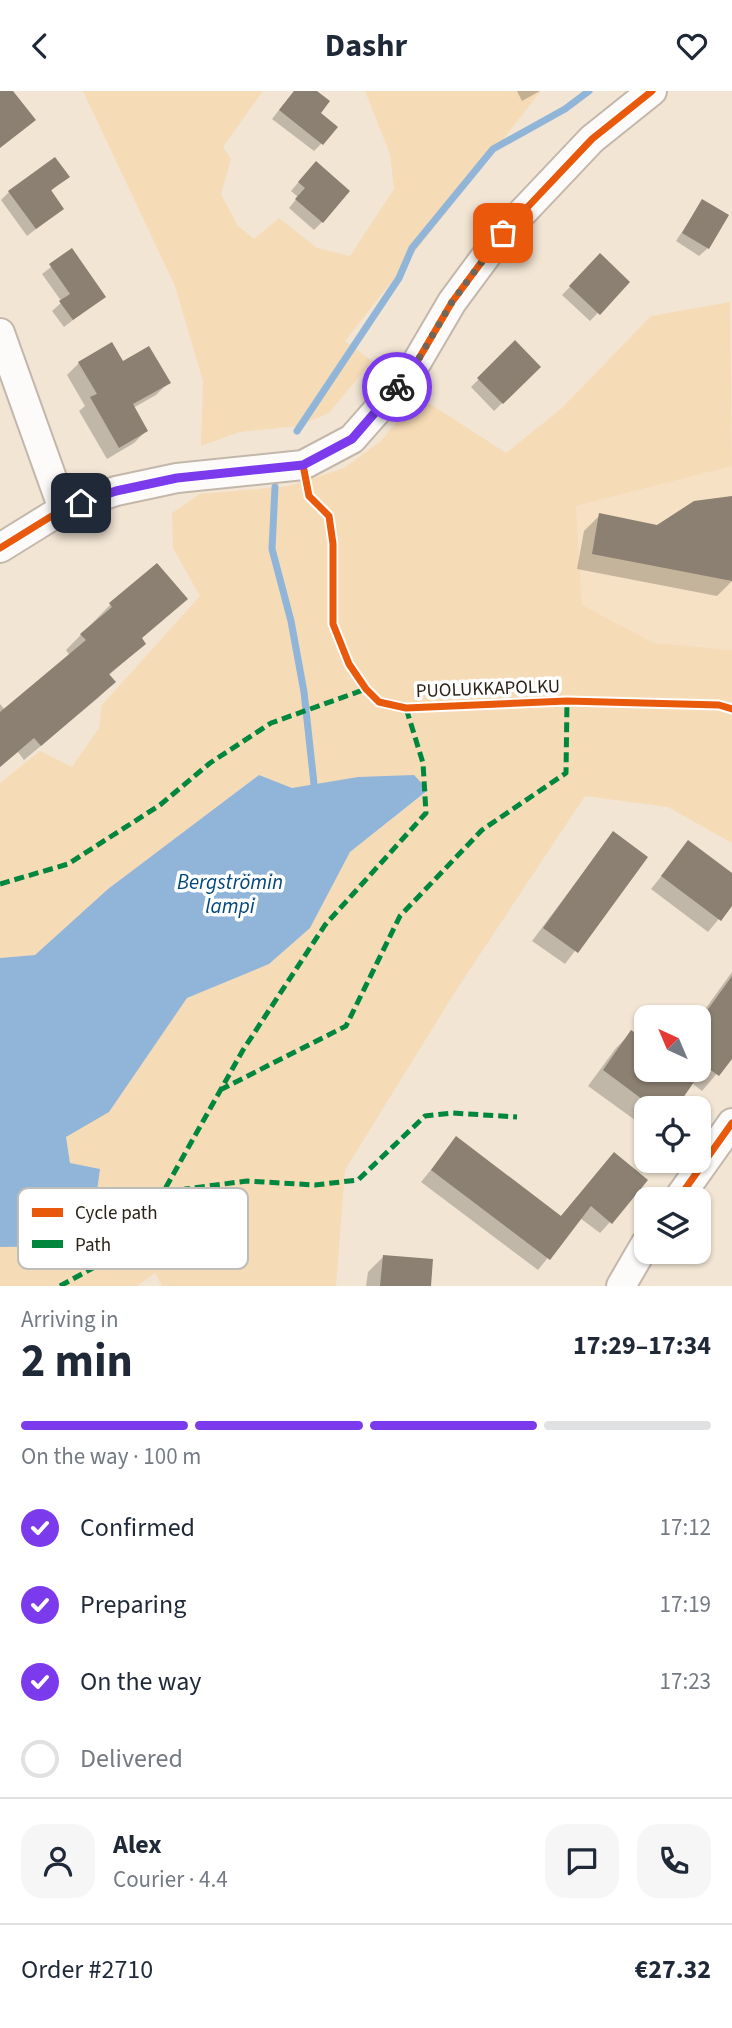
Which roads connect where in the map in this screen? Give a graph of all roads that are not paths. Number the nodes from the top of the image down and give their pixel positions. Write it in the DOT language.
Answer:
graph roads {
  1 [pos="652,91"];
  2 [pos="2,343"];
  3 [pos="63,509"];
  4 [pos="0,548"];
  5 [pos="732,1123"];
  6 [pos="687,1187"];
  7 [pos="634,1264"];
  8 [pos="621,1286"];
  1 -- 3 [label="street"];
  2 -- 3 [label="street"];
  3 -- 4 [label="street"];
  5 -- 6 [label="street"];
  7 -- 8 [label="street"];
}
